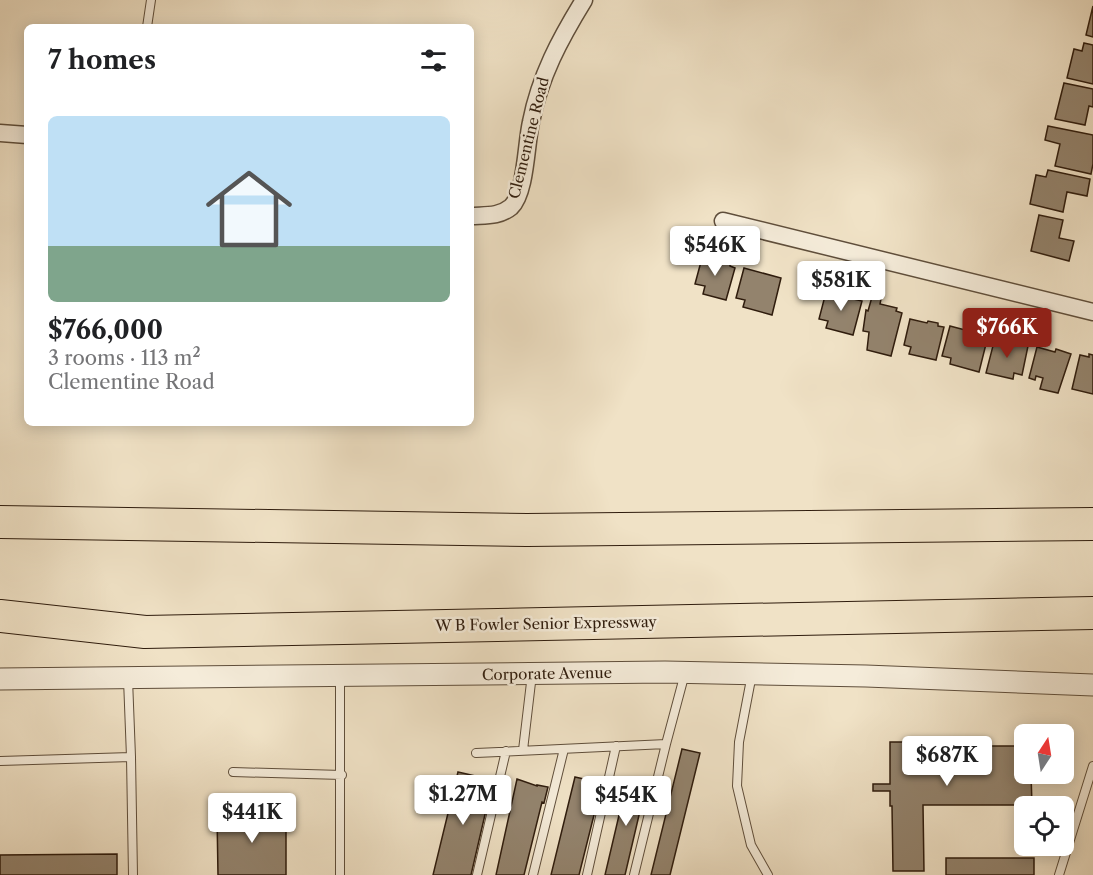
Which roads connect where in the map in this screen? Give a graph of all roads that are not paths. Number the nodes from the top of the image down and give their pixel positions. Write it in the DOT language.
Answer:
graph roads {
  1 [pos="152,0"];
  2 [pos="585,0"];
  3 [pos="148,24"];
  4 [pos="0,133"];
  5 [pos="24,135"];
  6 [pos="474,216"];
  7 [pos="723,221"];
  8 [pos="1093,312"];
  9 [pos="0,522"];
  10 [pos="1093,524"];
  11 [pos="1093,613"];
  12 [pos="952,615"];
  13 [pos="0,616"];
  14 [pos="0,632"];
  15 [pos="145,632"];
  16 [pos="1093,633"];
  17 [pos="685,673"];
  18 [pos="532,674"];
  19 [pos="752,674"];
  20 [pos="340,676"];
  21 [pos="128,678"];
  22 [pos="0,679"];
  23 [pos="1093,685"];
  24 [pos="666,744"];
  25 [pos="616,746"];
  26 [pos="564,748"];
  27 [pos="523,750"];
  28 [pos="506,751"];
  29 [pos="476,753"];
  30 [pos="131,757"];
  31 [pos="0,761"];
  32 [pos="1093,766"];
  33 [pos="233,772"];
  34 [pos="342,775"];
  35 [pos="133,875"];
  36 [pos="340,875"];
  37 [pos="477,875"];
  38 [pos="533,875"];
  39 [pos="587,875"];
  40 [pos="634,875"];
  41 [pos="768,875"];
  42 [pos="1059,875"];
  1 -- 3 [label="lane"];
  2 -- 6 [label="street, Clementine Road"];
  4 -- 5 [label="street"];
  7 -- 8 [label="street"];
  9 -- 10 [label="highway"];
  11 -- 12 [label="highway, W B Fowler Senior Expressway"];
  12 -- 15 [label="highway, W B Fowler Senior Expressway"];
  12 -- 16 [label="highway"];
  13 -- 15 [label="highway, W B Fowler Senior Expressway"];
  14 -- 15 [label="highway"];
  17 -- 18 [label="street, Corporate Avenue"];
  17 -- 19 [label="street, Corporate Avenue"];
  17 -- 24 [label="lane"];
  18 -- 20 [label="street, Corporate Avenue"];
  18 -- 27 [label="lane"];
  19 -- 23 [label="street, Corporate Avenue"];
  19 -- 41 [label="lane"];
  20 -- 21 [label="street, Corporate Avenue"];
  20 -- 34 [label="lane"];
  21 -- 22 [label="street, Corporate Avenue"];
  21 -- 30 [label="lane"];
  24 -- 25 [label="lane"];
  24 -- 40 [label="lane"];
  25 -- 26 [label="lane"];
  25 -- 39 [label="lane"];
  26 -- 27 [label="lane"];
  26 -- 38 [label="lane"];
  27 -- 28 [label="lane"];
  28 -- 29 [label="lane"];
  28 -- 37 [label="lane"];
  30 -- 31 [label="lane"];
  30 -- 35 [label="lane"];
  32 -- 42 [label="lane"];
  33 -- 34 [label="lane"];
  34 -- 36 [label="lane"];
}
